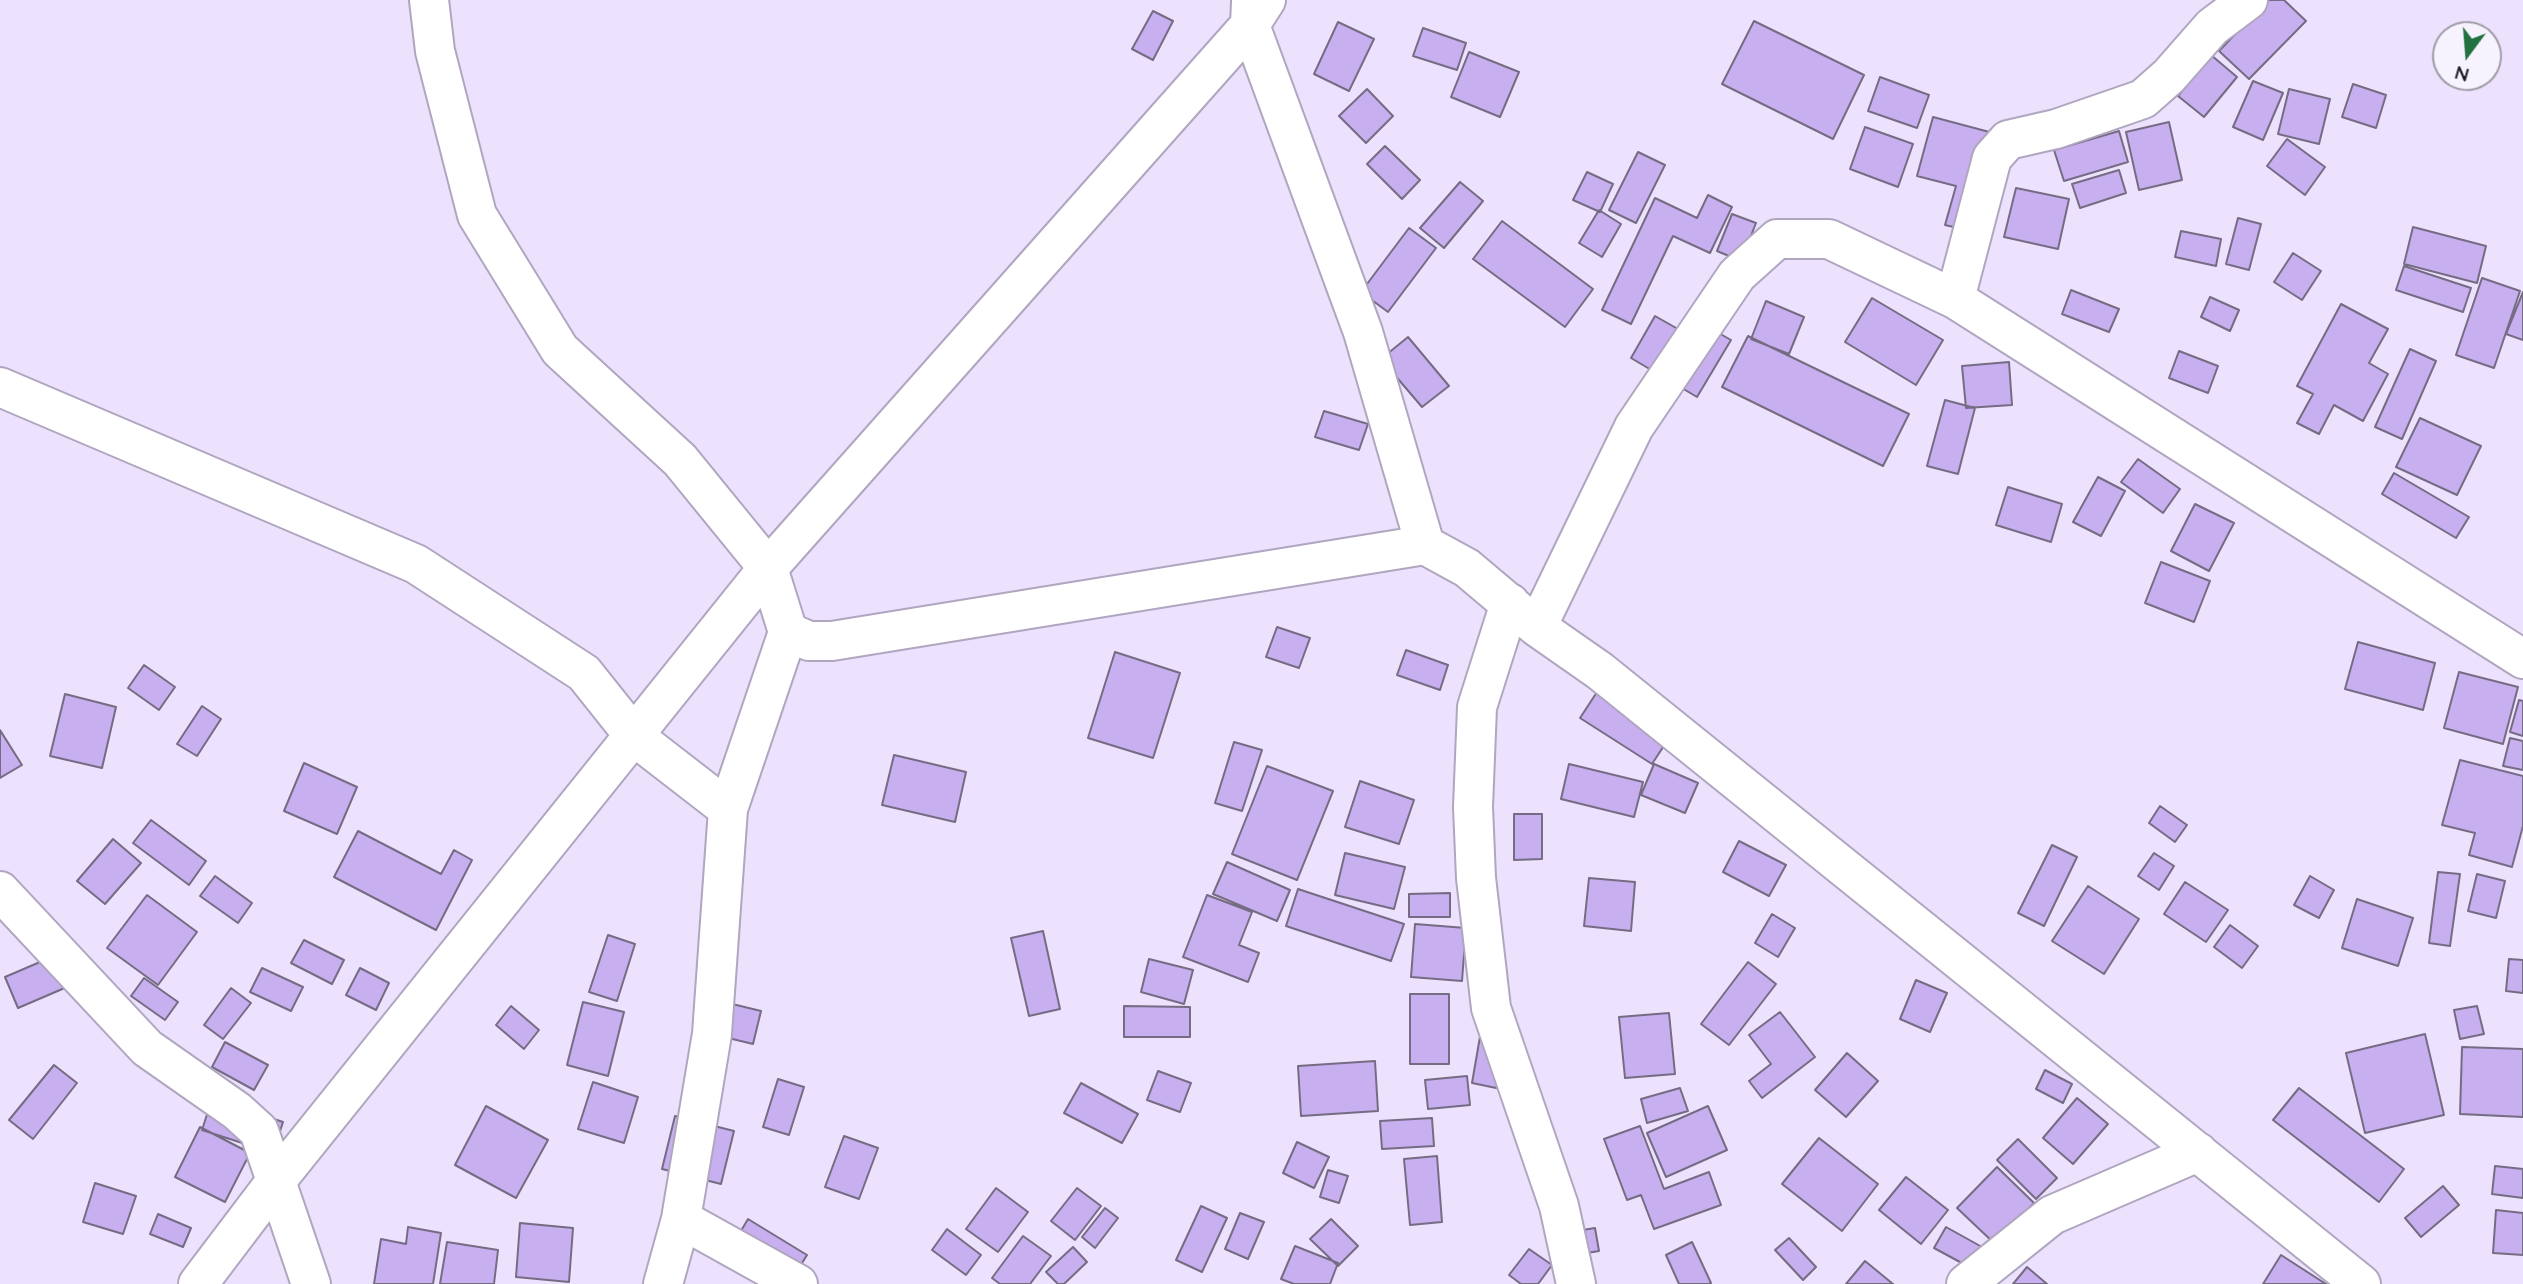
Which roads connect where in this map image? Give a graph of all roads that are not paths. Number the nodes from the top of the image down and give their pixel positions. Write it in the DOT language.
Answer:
graph roads {
  1 [pos="429,0"];
  2 [pos="2248,0"];
  3 [pos="1255,8"];
  4 [pos="1955,299"];
  5 [pos="0,387"];
  6 [pos="1424,545"];
  7 [pos="768,569"];
  8 [pos="1523,615"];
  9 [pos="788,632"];
  10 [pos="2523,659"];
  11 [pos="635,737"];
  12 [pos="728,809"];
  13 [pos="0,891"];
  14 [pos="2198,1152"];
  15 [pos="276,1181"];
  16 [pos="681,1219"];
  17 [pos="198,1284"];
  18 [pos="311,1284"];
  19 [pos="663,1284"];
  20 [pos="797,1284"];
  21 [pos="1576,1284"];
  22 [pos="1966,1284"];
  23 [pos="2361,1284"];
  1 -- 7 [label="street"];
  2 -- 4 [label="street"];
  3 -- 6 [label="street"];
  3 -- 7 [label="street"];
  4 -- 8 [label="street"];
  4 -- 10 [label="street"];
  5 -- 11 [label="street"];
  6 -- 8 [label="street"];
  6 -- 9 [label="street"];
  7 -- 9 [label="street"];
  7 -- 11 [label="street"];
  8 -- 14 [label="street"];
  8 -- 21 [label="street"];
  9 -- 12 [label="street"];
  11 -- 12 [label="street"];
  11 -- 15 [label="street"];
  12 -- 16 [label="street"];
  13 -- 15 [label="street"];
  14 -- 22 [label="street"];
  14 -- 23 [label="street"];
  15 -- 17 [label="street"];
  15 -- 18 [label="street"];
  16 -- 19 [label="street"];
  16 -- 20 [label="street"];
}
